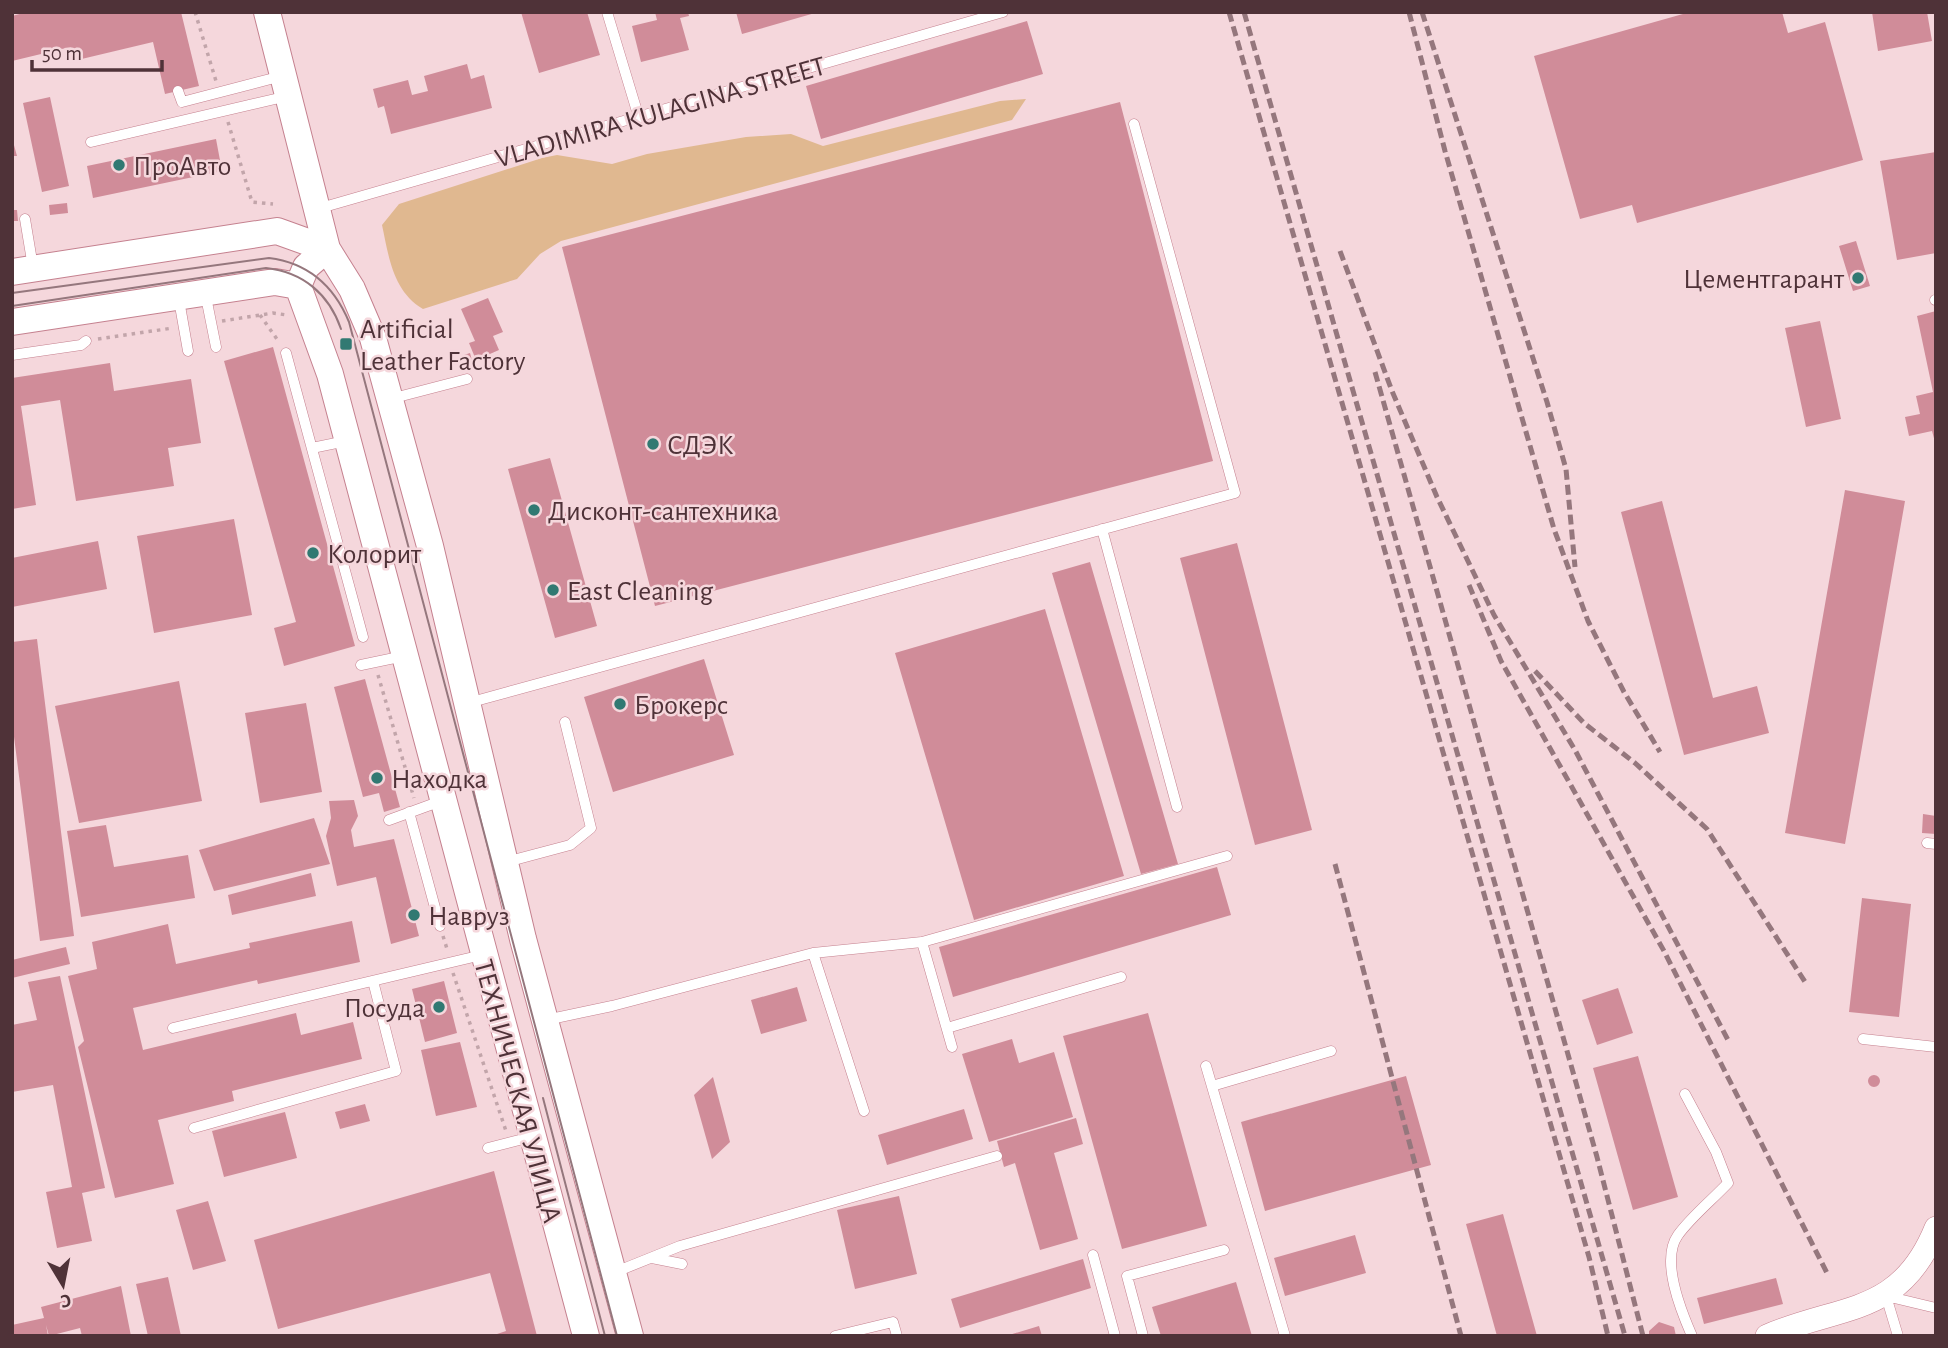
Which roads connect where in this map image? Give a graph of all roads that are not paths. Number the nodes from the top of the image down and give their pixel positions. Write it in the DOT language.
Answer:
graph roads {
  1 [pos="267,12"];
  2 [pos="607,12"];
  3 [pos="1003,12"];
  4 [pos="286,86"];
  5 [pos="178,91"];
  6 [pos="639,118"];
  7 [pos="1134,124"];
  8 [pos="92,142"];
  9 [pos="317,209"];
  10 [pos="25,219"];
  11 [pos="327,249"];
  12 [pos="23,271"];
  13 [pos="298,286"];
  14 [pos="205,292"];
  15 [pos="179,296"];
  16 [pos="12,322"];
  17 [pos="86,341"];
  18 [pos="216,347"];
  19 [pos="188,351"];
  20 [pos="286,353"];
  21 [pos="12,355"];
  22 [pos="467,379"];
  23 [pos="389,399"];
  24 [pos="348,440"];
  25 [pos="312,448"];
  26 [pos="1102,529"];
  27 [pos="363,637"];
  28 [pos="404,656"];
  29 [pos="361,665"];
  30 [pos="467,703"];
  31 [pos="565,722"];
  32 [pos="442,801"];
  33 [pos="1177,807"];
  34 [pos="413,811"];
  35 [pos="389,820"];
  36 [pos="1227,856"];
  37 [pos="505,862"];
  38 [pos="440,926"];
  39 [pos="922,942"];
  40 [pos="813,953"];
  41 [pos="482,955"];
  42 [pos="1121,976"];
  43 [pos="373,981"];
  44 [pos="545,1020"];
  45 [pos="173,1028"];
  46 [pos="947,1028"];
  47 [pos="1863,1039"];
  48 [pos="952,1047"];
  49 [pos="1936,1047"];
  50 [pos="1331,1051"];
  51 [pos="1206,1066"];
  52 [pos="1212,1086"];
  53 [pos="1685,1094"];
  54 [pos="864,1111"];
  55 [pos="194,1128"];
  56 [pos="521,1140"];
  57 [pos="488,1147"];
  58 [pos="997,1156"];
  59 [pos="1936,1228"];
  60 [pos="1224,1250"];
  61 [pos="1093,1255"];
  62 [pos="650,1258"];
  63 [pos="682,1264"];
  64 [pos="613,1273"];
  65 [pos="1886,1296"];
  66 [pos="1936,1308"];
  67 [pos="586,1336"];
  68 [pos="630,1336"];
  69 [pos="835,1336"];
  70 [pos="897,1336"];
  71 [pos="1115,1336"];
  72 [pos="1143,1336"];
  73 [pos="1285,1336"];
  74 [pos="1692,1336"];
  75 [pos="1767,1336"];
  76 [pos="1898,1336"];
  1 -- 4 [label="main road, ТЕХНИЧЕСКАЯ УЛИЦА"];
  2 -- 6 [label="lane"];
  3 -- 6 [label="lane, VLADIMIRA KULAGINA STREET"];
  4 -- 5 [label="lane"];
  4 -- 8 [label="lane"];
  4 -- 9 [label="main road, ТЕХНИЧЕСКАЯ УЛИЦА"];
  6 -- 9 [label="lane, VLADIMIRA KULAGINA STREET"];
  7 -- 26 [label="lane"];
  9 -- 11 [label="main road, ТЕХНИЧЕСКАЯ УЛИЦА"];
  10 -- 12 [label="lane"];
  11 -- 12 [label="main road"];
  11 -- 13 [label="main road"];
  11 -- 23 [label="main road, ТЕХНИЧЕСКАЯ УЛИЦА"];
  13 -- 14 [label="main road"];
  13 -- 24 [label="main road, ТЕХНИЧЕСКАЯ УЛИЦА"];
  14 -- 15 [label="main road"];
  14 -- 18 [label="lane"];
  15 -- 16 [label="main road"];
  15 -- 19 [label="lane"];
  17 -- 21 [label="lane"];
  20 -- 25 [label="lane"];
  22 -- 23 [label="lane"];
  23 -- 30 [label="main road, ТЕХНИЧЕСКАЯ УЛИЦА"];
  24 -- 25 [label="lane"];
  24 -- 28 [label="main road, ТЕХНИЧЕСКАЯ УЛИЦА"];
  25 -- 27 [label="lane"];
  26 -- 30 [label="lane"];
  26 -- 33 [label="lane"];
  28 -- 29 [label="lane"];
  28 -- 32 [label="main road, ТЕХНИЧЕСКАЯ УЛИЦА"];
  30 -- 37 [label="main road, ТЕХНИЧЕСКАЯ УЛИЦА"];
  31 -- 37 [label="lane"];
  32 -- 34 [label="lane"];
  32 -- 41 [label="main road, ТЕХНИЧЕСКАЯ УЛИЦА"];
  34 -- 35 [label="lane"];
  34 -- 38 [label="lane"];
  36 -- 39 [label="lane"];
  37 -- 44 [label="main road, ТЕХНИЧЕСКАЯ УЛИЦА"];
  39 -- 40 [label="lane"];
  39 -- 46 [label="lane"];
  40 -- 44 [label="lane"];
  40 -- 54 [label="lane"];
  41 -- 43 [label="lane"];
  41 -- 56 [label="main road, ТЕХНИЧЕСКАЯ УЛИЦА"];
  42 -- 46 [label="lane"];
  43 -- 45 [label="lane"];
  43 -- 55 [label="lane"];
  44 -- 64 [label="main road, ТЕХНИЧЕСКАЯ УЛИЦА"];
  46 -- 48 [label="lane"];
  47 -- 49 [label="lane"];
  50 -- 52 [label="lane"];
  51 -- 52 [label="lane"];
  52 -- 73 [label="lane"];
  53 -- 74 [label="lane"];
  56 -- 57 [label="lane"];
  56 -- 67 [label="main road, ТЕХНИЧЕСКАЯ УЛИЦА"];
  58 -- 62 [label="lane"];
  59 -- 65 [label="street"];
  60 -- 72 [label="lane"];
  61 -- 71 [label="lane"];
  62 -- 63 [label="lane"];
  62 -- 64 [label="lane"];
  64 -- 68 [label="main road, ТЕХНИЧЕСКАЯ УЛИЦА"];
  65 -- 66 [label="lane"];
  65 -- 75 [label="street"];
  65 -- 76 [label="lane"];
  69 -- 70 [label="lane"];
}
